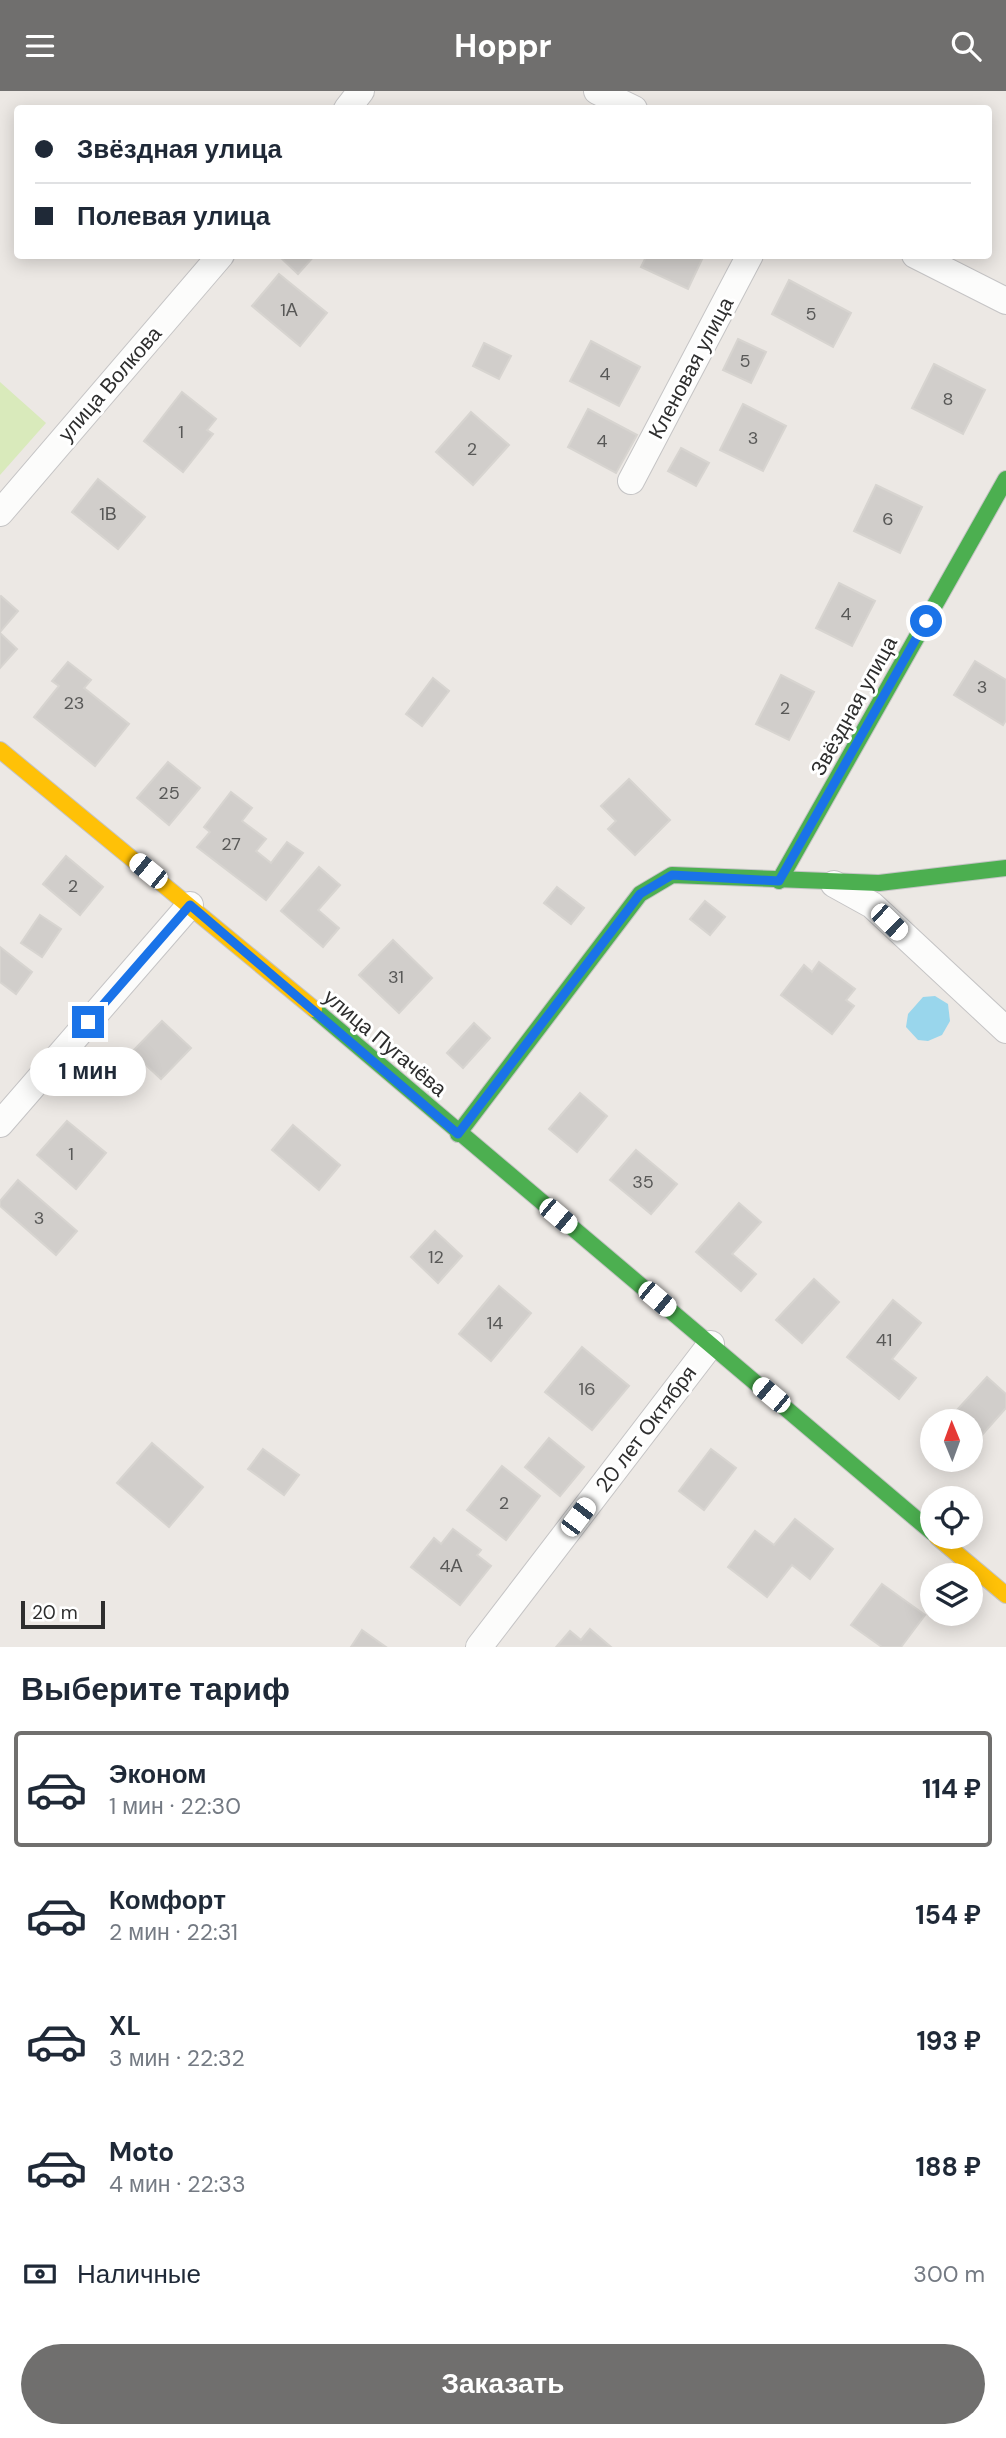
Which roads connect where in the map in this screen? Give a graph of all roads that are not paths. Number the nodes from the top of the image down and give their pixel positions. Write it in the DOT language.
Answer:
graph roads {
  1 [pos="362,91"];
  2 [pos="597,91"];
  3 [pos="350,105"];
  4 [pos="626,105"];
  5 [pos="218,259"];
  6 [pos="748,259"];
  7 [pos="923,259"];
  8 [pos="1006,301"];
  9 [pos="1006,479"];
  10 [pos="632,481"];
  11 [pos="0,513"];
  12 [pos="0,750"];
  13 [pos="1006,869"];
  14 [pos="779,881"];
  15 [pos="830,882"];
  16 [pos="190,905"];
  17 [pos="1006,1030"];
  18 [pos="0,1124"];
  19 [pos="458,1134"];
  20 [pos="711,1344"];
  21 [pos="920,1522"];
  22 [pos="951,1549"];
  23 [pos="1006,1595"];
  24 [pos="479,1647"];
  1 -- 3 [label="street"];
  2 -- 4 [label="street"];
  5 -- 11 [label="street, улица Волкова"];
  6 -- 10 [label="street, Кленовая улица"];
  7 -- 8 [label="street"];
  9 -- 14 [label="street, Звёздная улица"];
  12 -- 16 [label="street, улица Пугачёва"];
  13 -- 15 [label="street"];
  14 -- 15 [label="street"];
  14 -- 19 [label="street"];
  15 -- 17 [label="street"];
  16 -- 18 [label="street"];
  16 -- 19 [label="street, улица Пугачёва"];
  19 -- 20 [label="street, улица Пугачёва"];
  20 -- 21 [label="street, улица Пугачёва"];
  20 -- 24 [label="street, 20 лет Октября"];
  22 -- 23 [label="street"];
}
